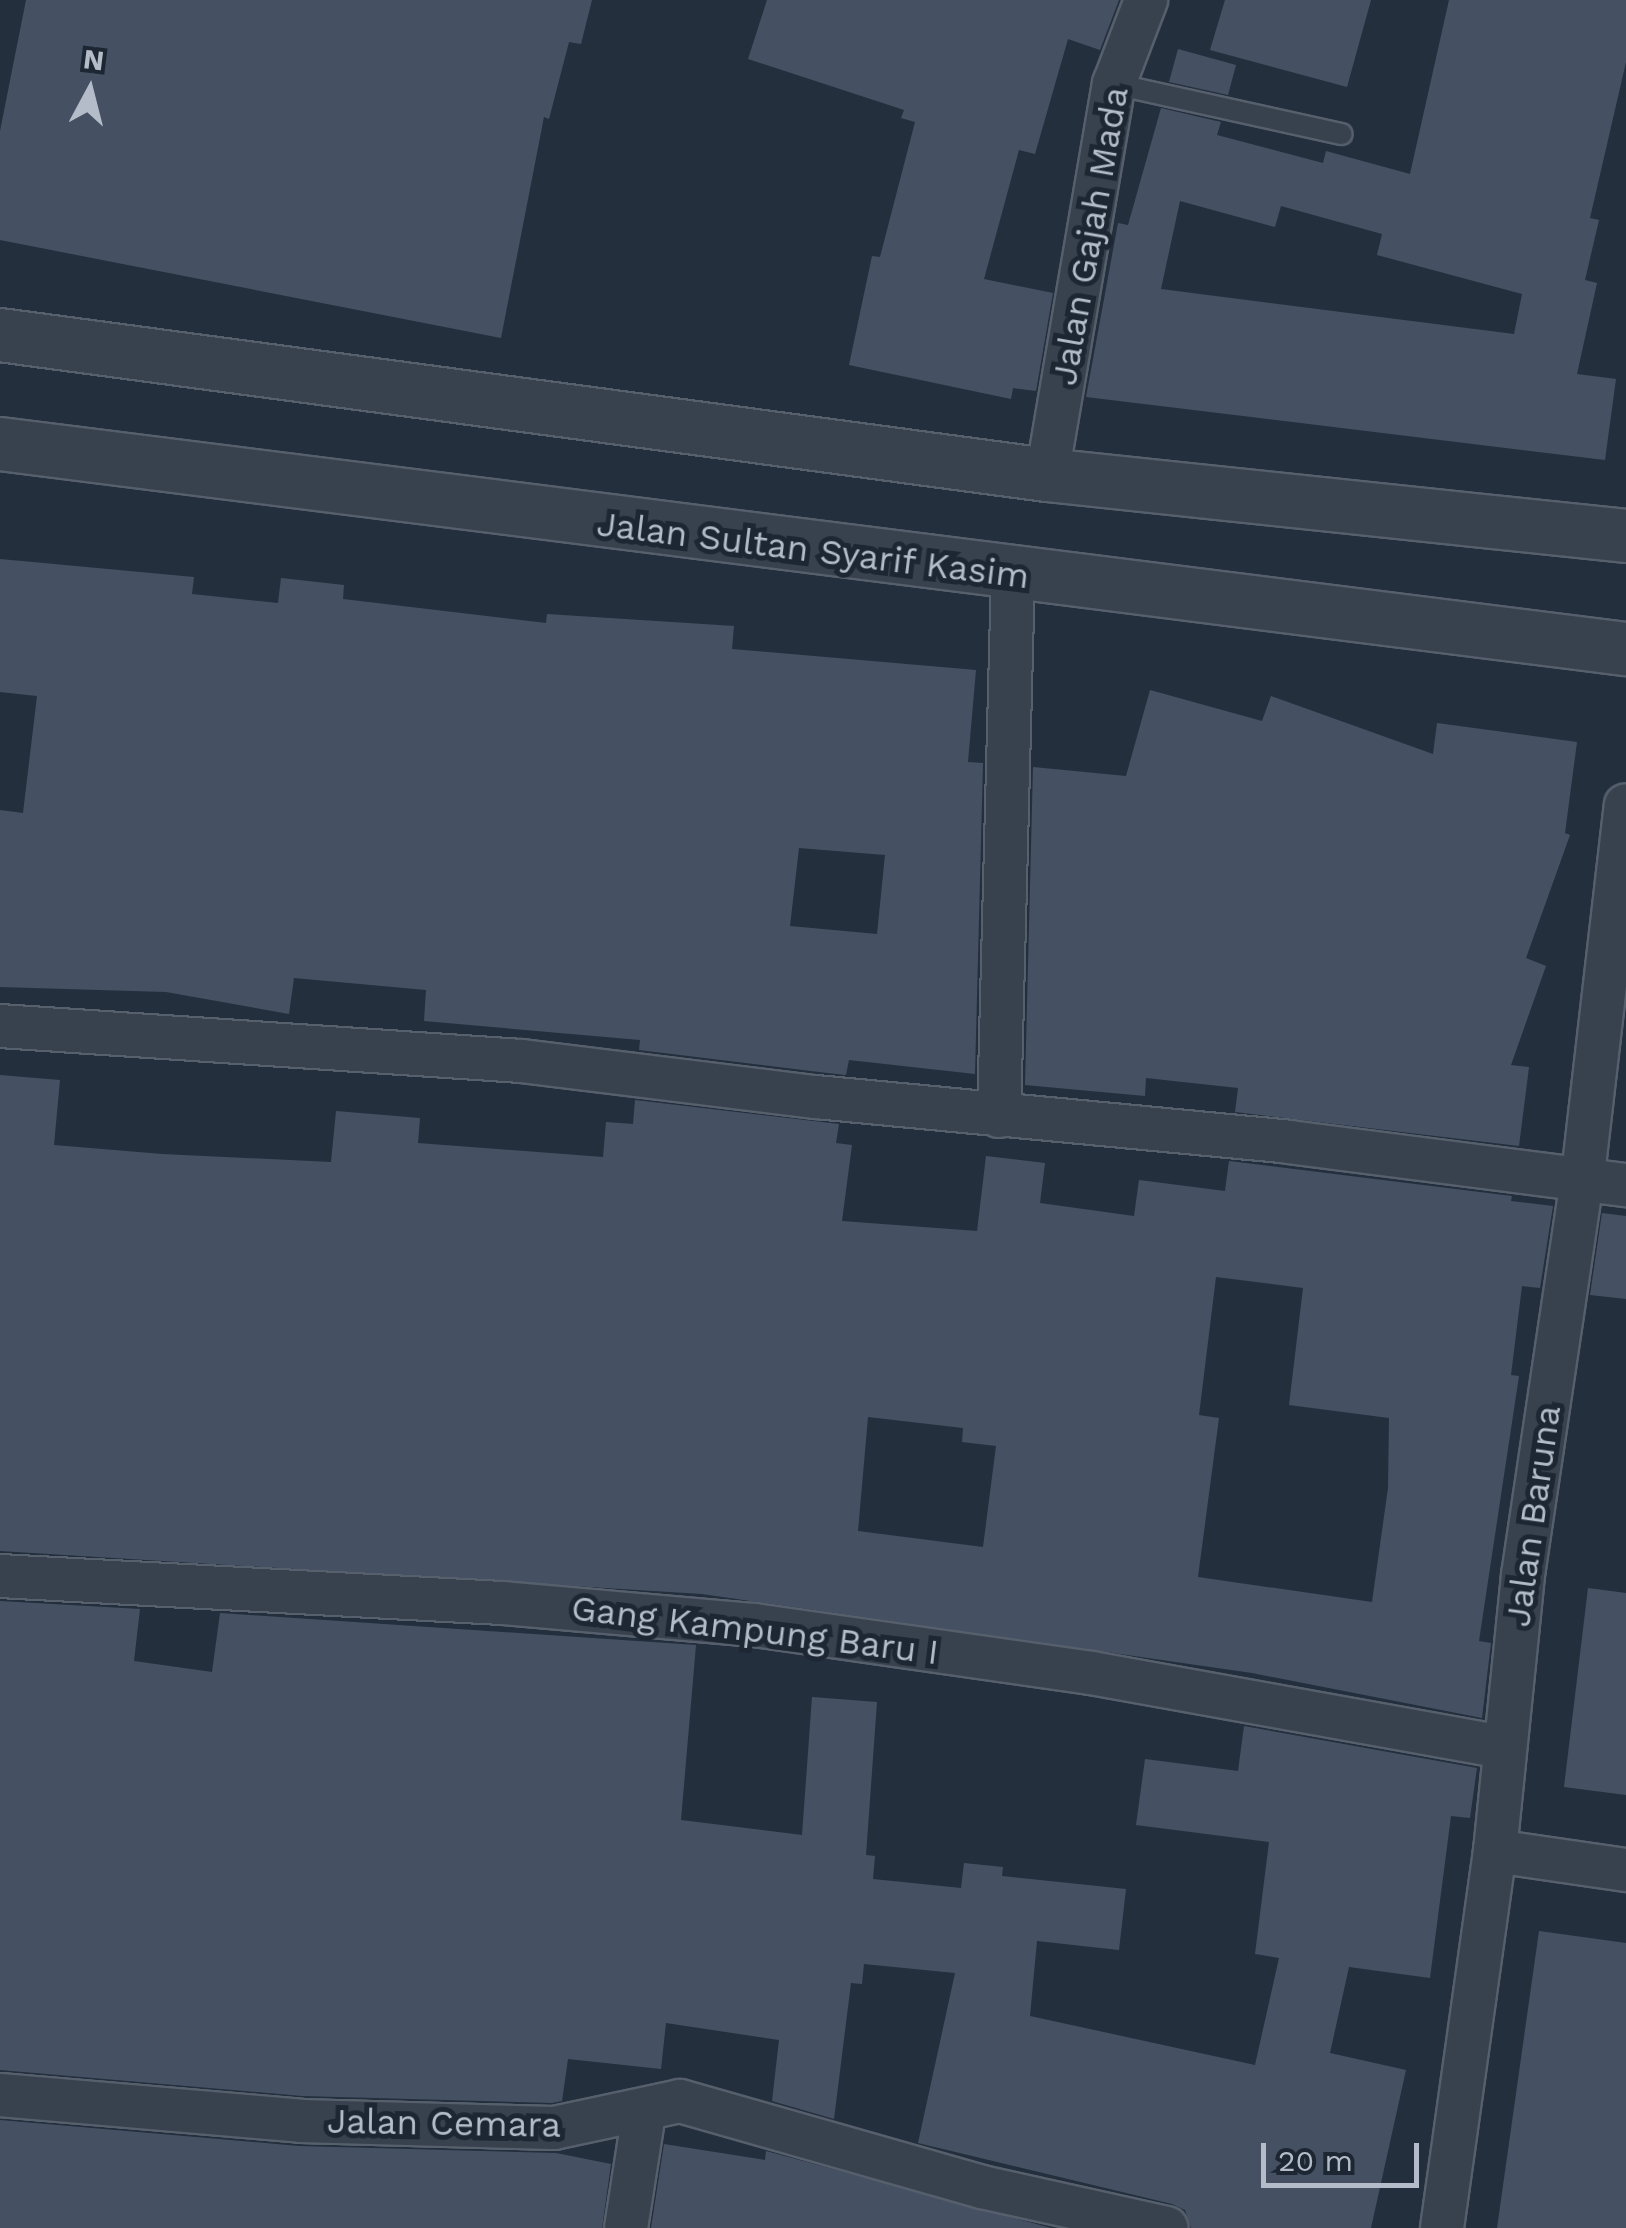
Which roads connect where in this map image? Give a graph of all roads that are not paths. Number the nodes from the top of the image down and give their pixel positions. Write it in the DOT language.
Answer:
graph roads {
  1 [pos="1146,0"];
  2 [pos="1114,84"];
  3 [pos="1342,134"];
  4 [pos="0,335"];
  5 [pos="0,444"];
  6 [pos="1047,475"];
  7 [pos="1626,536"];
  8 [pos="1013,574"];
  9 [pos="1626,649"];
  10 [pos="1626,805"];
  11 [pos="0,1026"];
  12 [pos="999,1116"];
  13 [pos="1582,1179"];
  14 [pos="1626,1185"];
  15 [pos="0,1576"];
  16 [pos="1503,1747"];
  17 [pos="1495,1851"];
  18 [pos="1626,1870"];
  19 [pos="0,2095"];
  20 [pos="644,2113"];
  21 [pos="626,2228"];
  22 [pos="1167,2228"];
  23 [pos="1442,2228"];
  1 -- 2 [label="street, Jalan Gajah Mada"];
  2 -- 3 [label="lane"];
  2 -- 6 [label="street, Jalan Gajah Mada"];
  4 -- 6 [label="street"];
  5 -- 8 [label="street, Jalan Sultan Syarif Kasim"];
  6 -- 7 [label="street"];
  8 -- 9 [label="street, Jalan Sultan Syarif Kasim"];
  8 -- 12 [label="street"];
  10 -- 13 [label="street, Jalan Baruna"];
  11 -- 12 [label="street"];
  12 -- 13 [label="street"];
  13 -- 14 [label="street"];
  13 -- 16 [label="street, Jalan Baruna"];
  15 -- 16 [label="street, Gang Kampung Baru I"];
  16 -- 17 [label="street, Jalan Baruna"];
  17 -- 18 [label="street"];
  17 -- 23 [label="street, Jalan Baruna"];
  19 -- 20 [label="street, Jalan Cemara"];
  20 -- 21 [label="street"];
  20 -- 22 [label="street, Jalan Cemara"];
}
